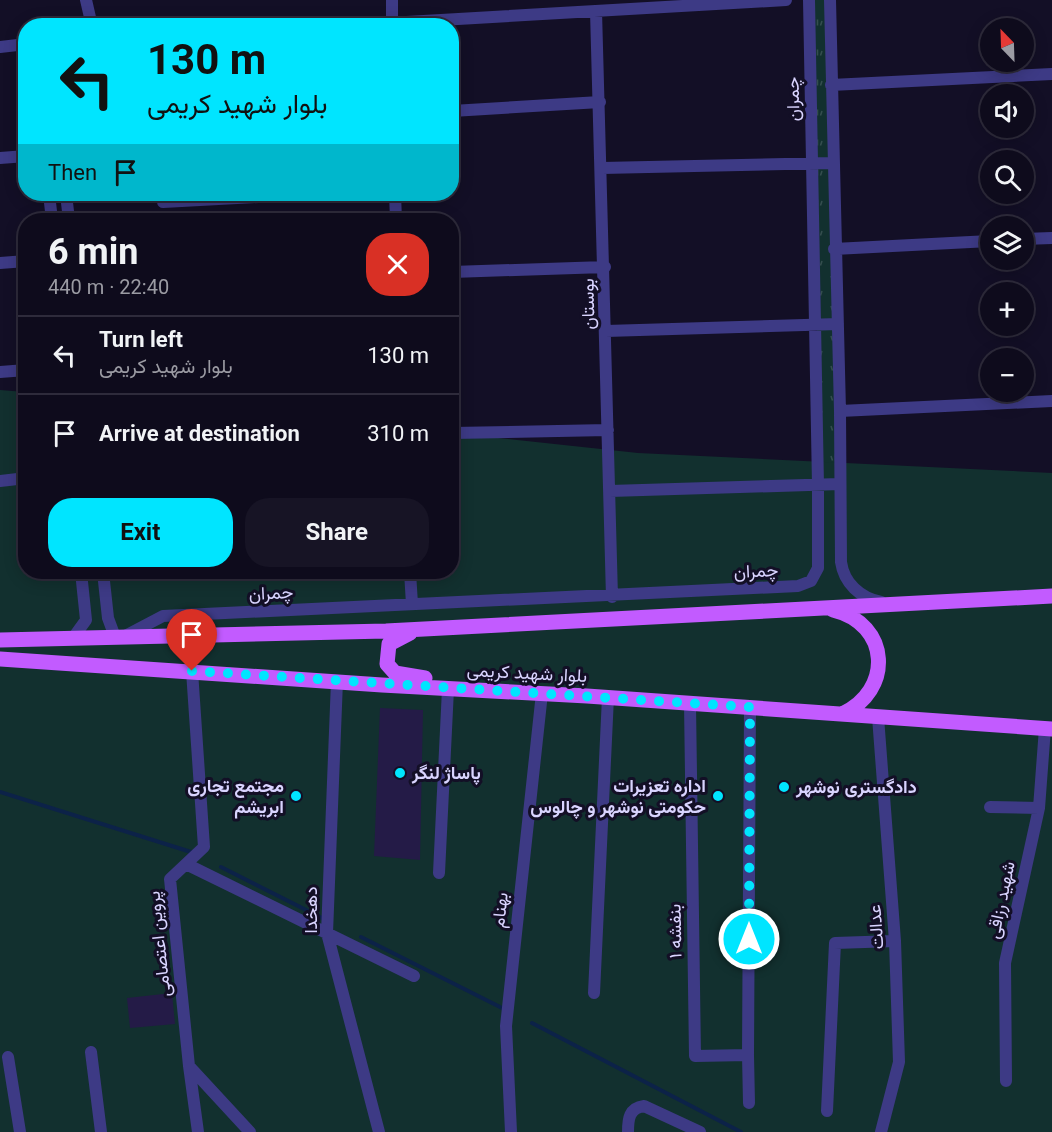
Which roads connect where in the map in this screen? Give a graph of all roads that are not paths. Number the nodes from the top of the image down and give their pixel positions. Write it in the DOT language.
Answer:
graph roads {
  1 [pos="86,0"];
  2 [pos="392,0"];
  3 [pos="786,0"];
  4 [pos="809,0"];
  5 [pos="830,0"];
  6 [pos="596,11"];
  7 [pos="90,18"];
  8 [pos="392,18"];
  9 [pos="459,20"];
  10 [pos="18,45"];
  11 [pos="0,47"];
  12 [pos="1052,74"];
  13 [pos="831,85"];
  14 [pos="600,102"];
  15 [pos="459,111"];
  16 [pos="18,157"];
  17 [pos="0,158"];
  18 [pos="812,163"];
  19 [pos="832,163"];
  20 [pos="602,168"];
  21 [pos="182,201"];
  22 [pos="163,202"];
  23 [pos="1052,238"];
  24 [pos="1034,239"];
  25 [pos="980,242"];
  26 [pos="834,249"];
  27 [pos="18,262"];
  28 [pos="0,263"];
  29 [pos="605,267"];
  30 [pos="459,272"];
  31 [pos="838,324"];
  32 [pos="816,325"];
  33 [pos="606,331"];
  34 [pos="18,371"];
  35 [pos="0,372"];
  36 [pos="1052,401"];
  37 [pos="840,411"];
  38 [pos="608,430"];
  39 [pos="459,433"];
  40 [pos="18,479"];
  41 [pos="0,481"];
  42 [pos="840,484"];
  43 [pos="818,485"];
  44 [pos="610,491"];
  45 [pos="82,579"];
  46 [pos="104,579"];
  47 [pos="410,579"];
  48 [pos="1052,596"];
  49 [pos="612,597"];
  50 [pos="891,603"];
  51 [pos="412,604"];
  52 [pos="818,608"];
  53 [pos="421,629"];
  54 [pos="119,637"];
  55 [pos="73,638"];
  56 [pos="0,640"];
  57 [pos="0,659"];
  58 [pos="192,671"];
  59 [pos="337,681"];
  60 [pos="448,689"];
  61 [pos="482,690"];
  62 [pos="542,693"];
  63 [pos="608,697"];
  64 [pos="690,704"];
  65 [pos="750,707"];
  66 [pos="842,714"];
  67 [pos="878,717"];
  68 [pos="1049,729"];
  69 [pos="990,807"];
  70 [pos="1039,808"];
  71 [pos="186,864"];
  72 [pos="439,873"];
  73 [pos="327,933"];
  74 [pos="895,941"];
  75 [pos="414,976"];
  76 [pos="594,993"];
  77 [pos="91,1052"];
  78 [pos="748,1055"];
  79 [pos="8,1057"];
  80 [pos="189,1066"];
  81 [pos="1006,1081"];
  82 [pos="749,1103"];
  83 [pos="827,1111"];
  84 [pos="628,1126"];
  85 [pos="20,1132"];
  86 [pos="101,1132"];
  87 [pos="198,1132"];
  88 [pos="250,1132"];
  89 [pos="380,1132"];
  90 [pos="511,1132"];
  91 [pos="700,1132"];
  92 [pos="881,1132"];
  1 -- 7 [label="street"];
  2 -- 8 [label="street"];
  3 -- 6 [label="street"];
  4 -- 18 [label="street, چمران"];
  5 -- 13 [label="street"];
  6 -- 9 [label="street"];
  6 -- 14 [label="street, بوستان"];
  10 -- 11 [label="street"];
  12 -- 13 [label="street"];
  13 -- 19 [label="street"];
  14 -- 15 [label="street"];
  14 -- 20 [label="street, بوستان"];
  16 -- 17 [label="street"];
  18 -- 19 [label="street"];
  18 -- 20 [label="street"];
  18 -- 32 [label="street, چمران"];
  19 -- 26 [label="street"];
  20 -- 29 [label="street, بوستان"];
  21 -- 22 [label="street"];
  23 -- 24 [label="street"];
  25 -- 26 [label="street"];
  26 -- 31 [label="street"];
  27 -- 28 [label="street"];
  29 -- 30 [label="street"];
  29 -- 33 [label="street, بوستان"];
  31 -- 32 [label="street"];
  31 -- 37 [label="street"];
  32 -- 33 [label="street"];
  32 -- 43 [label="street, چمران"];
  33 -- 38 [label="street, بوستان"];
  34 -- 35 [label="street"];
  36 -- 37 [label="street"];
  37 -- 42 [label="street"];
  38 -- 39 [label="street"];
  38 -- 44 [label="street, بوستان"];
  40 -- 41 [label="street"];
  42 -- 43 [label="street"];
  42 -- 50 [label="street"];
  43 -- 44 [label="street"];
  43 -- 49 [label="street, چمران"];
  44 -- 49 [label="street, بوستان"];
  45 -- 55 [label="street"];
  46 -- 54 [label="street"];
  47 -- 51 [label="street"];
  48 -- 50 [label="main road"];
  49 -- 51 [label="street, چمران"];
  50 -- 52 [label="main road"];
  51 -- 54 [label="street, چمران"];
  52 -- 53 [label="main road"];
  52 -- 66 [label="main road"];
  53 -- 54 [label="main road"];
  53 -- 61 [label="main road"];
  54 -- 55 [label="main road"];
  55 -- 56 [label="main road"];
  57 -- 58 [label="main road, بلوار شهید کریمی"];
  58 -- 59 [label="main road, بلوار شهید کریمی"];
  58 -- 71 [label="street, پروین اعتصامی"];
  59 -- 60 [label="main road, بلوار شهید کریمی"];
  59 -- 73 [label="street, دهخدا"];
  60 -- 61 [label="main road, بلوار شهید کریمی"];
  60 -- 72 [label="street"];
  61 -- 62 [label="main road, بلوار شهید کریمی"];
  62 -- 63 [label="main road, بلوار شهید کریمی"];
  62 -- 90 [label="street, بهنام"];
  63 -- 64 [label="main road, بلوار شهید کریمی"];
  63 -- 76 [label="street"];
  64 -- 65 [label="main road, بلوار شهید کریمی"];
  64 -- 78 [label="street, بنفشه ۱"];
  65 -- 66 [label="main road, بلوار شهید کریمی"];
  65 -- 78 [label="street"];
  66 -- 67 [label="main road, بلوار شهید کریمی"];
  67 -- 68 [label="main road, بلوار شهید کریمی"];
  67 -- 74 [label="street, عدالت"];
  68 -- 70 [label="street, شهید رزاقی"];
  69 -- 70 [label="street"];
  70 -- 81 [label="street, شهید رزاقی"];
  71 -- 73 [label="street"];
  71 -- 80 [label="street, پروین اعتصامی"];
  73 -- 75 [label="street"];
  73 -- 89 [label="street, دهخدا"];
  74 -- 83 [label="street"];
  74 -- 92 [label="street, عدالت"];
  77 -- 86 [label="street"];
  78 -- 82 [label="street"];
  79 -- 85 [label="street"];
  80 -- 87 [label="street"];
  80 -- 88 [label="street"];
  84 -- 91 [label="street"];
}
